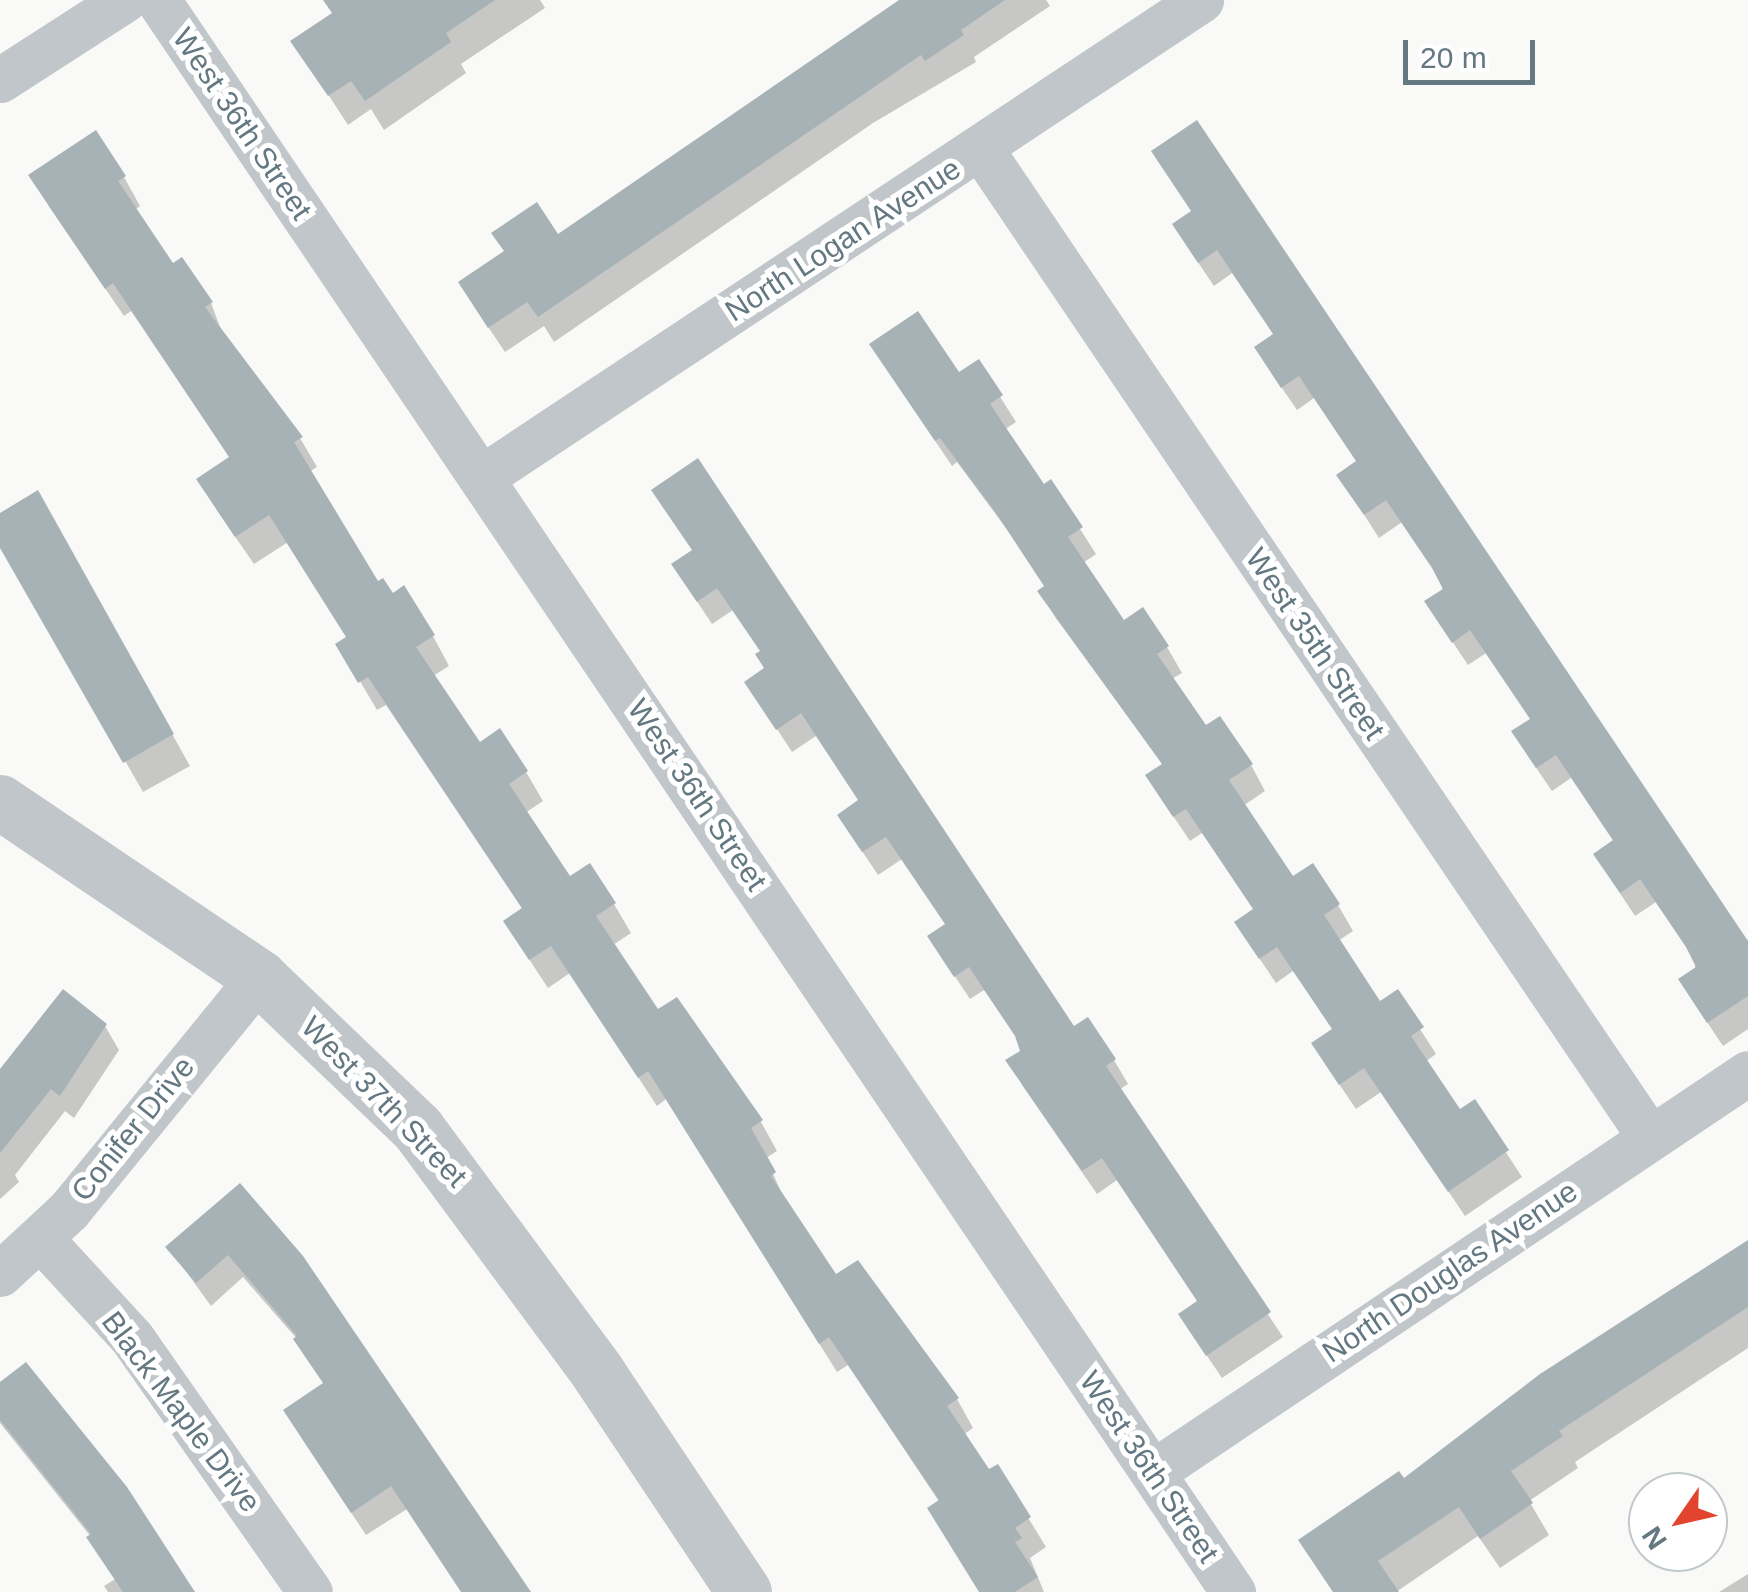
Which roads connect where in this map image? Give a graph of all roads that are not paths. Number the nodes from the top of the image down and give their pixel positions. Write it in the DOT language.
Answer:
graph roads {
  1 [pos="124,0"];
  2 [pos="158,0"];
  3 [pos="1201,0"];
  4 [pos="0,80"];
  5 [pos="981,149"];
  6 [pos="482,477"];
  7 [pos="0,802"];
  8 [pos="259,977"];
  9 [pos="1748,1073"];
  10 [pos="1650,1138"];
  11 [pos="41,1240"];
  12 [pos="0,1274"];
  13 [pos="1153,1472"];
  14 [pos="310,1592"];
  15 [pos="744,1592"];
  16 [pos="1233,1592"];
  1 -- 4 [label="street"];
  2 -- 6 [label="street, West 36th Street"];
  3 -- 5 [label="street, North Logan Avenue"];
  5 -- 6 [label="street, North Logan Avenue"];
  5 -- 10 [label="street, West 35th Street"];
  6 -- 13 [label="street, West 36th Street"];
  7 -- 8 [label="street, West 37th Street"];
  8 -- 11 [label="street, Conifer Drive"];
  8 -- 15 [label="street, West 37th Street"];
  9 -- 10 [label="street, North Douglas Avenue"];
  10 -- 13 [label="street, North Douglas Avenue"];
  11 -- 12 [label="street, Conifer Drive"];
  11 -- 14 [label="street, Black Maple Drive"];
  13 -- 16 [label="street, West 36th Street"];
}
